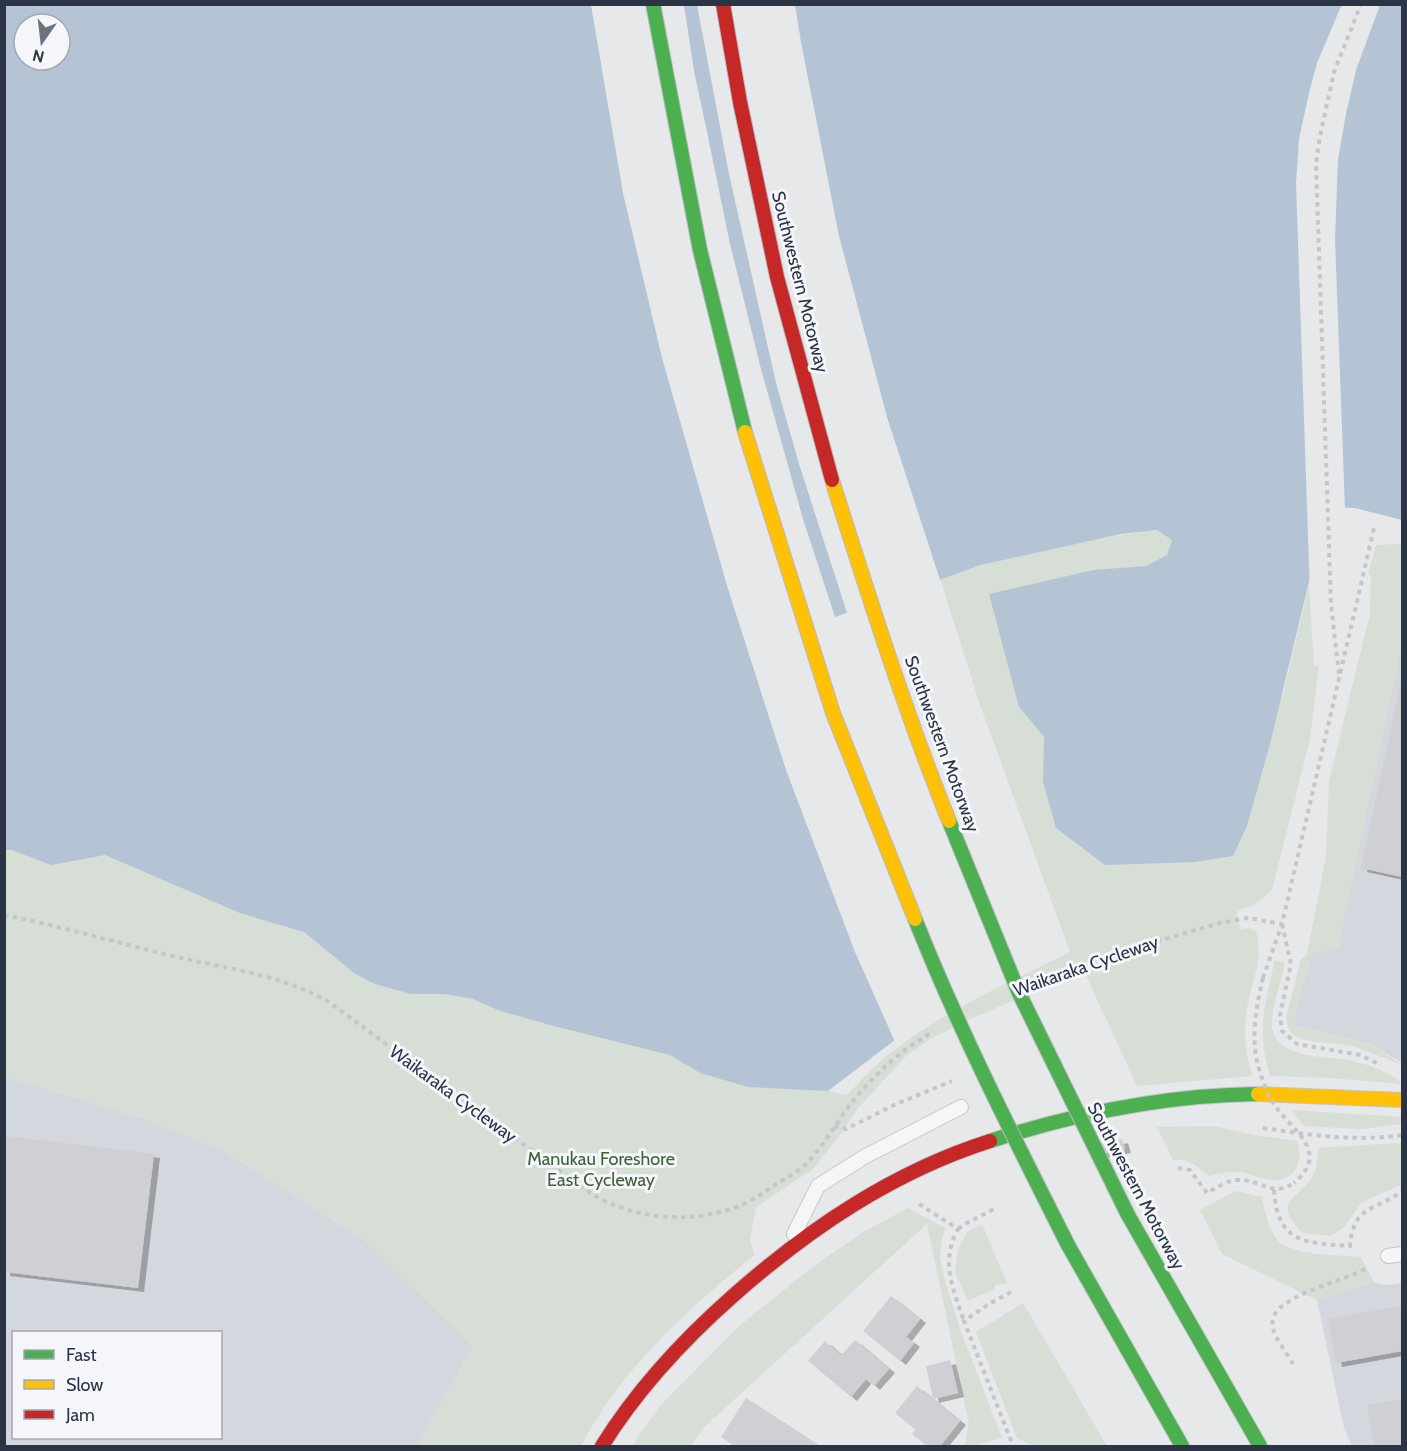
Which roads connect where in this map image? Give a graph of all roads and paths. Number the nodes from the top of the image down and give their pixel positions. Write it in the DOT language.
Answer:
graph roads {
  1 [pos="653,4"];
  2 [pos="723,4"];
  3 [pos="1361,4"];
  4 [pos="1374,528"];
  5 [pos="1339,674"];
  6 [pos="4,915"];
  7 [pos="1282,924"];
  8 [pos="1036,980"];
  9 [pos="938,1029"];
  10 [pos="1387,1068"];
  11 [pos="953,1080"];
  12 [pos="1402,1100"];
  13 [pos="961,1107"];
  14 [pos="834,1126"];
  15 [pos="1178,1168"];
  16 [pos="1274,1190"];
  17 [pos="1402,1191"];
  18 [pos="920,1205"];
  19 [pos="994,1209"];
  20 [pos="958,1229"];
  21 [pos="786,1250"];
  22 [pos="1402,1254"];
  23 [pos="1388,1256"];
  24 [pos="1011,1292"];
  25 [pos="964,1321"];
  26 [pos="1113,1326"];
  27 [pos="1293,1364"];
  28 [pos="1153,1425"];
  29 [pos="602,1446"];
  30 [pos="1013,1446"];
  31 [pos="1182,1446"];
  32 [pos="1260,1446"];
  1 -- 26 [label="main road, bridge"];
  2 -- 32 [label="main road, Southwestern Motorway, bridge"];
  3 -- 5 [label="path"];
  4 -- 5 [label="path"];
  5 -- 7 [label="path"];
  6 -- 14 [label="path, Waikaraka Cycleway"];
  7 -- 8 [label="path, Waikaraka Cycleway"];
  7 -- 10 [label="path"];
  7 -- 16 [label="path, bridge"];
  9 -- 14 [label="path, Waikaraka Cycleway"];
  11 -- 14 [label="path"];
  12 -- 21 [label="main road"];
  13 -- 21 [label="lane"];
  15 -- 16 [label="path"];
  16 -- 17 [label="path"];
  18 -- 20 [label="path"];
  19 -- 20 [label="path"];
  20 -- 25 [label="path"];
  21 -- 29 [label="main road"];
  22 -- 23 [label="lane"];
  23 -- 27 [label="path"];
  24 -- 25 [label="path"];
  25 -- 30 [label="path"];
  26 -- 28 [label="main road"];
  26 -- 31 [label="main road"];
}
